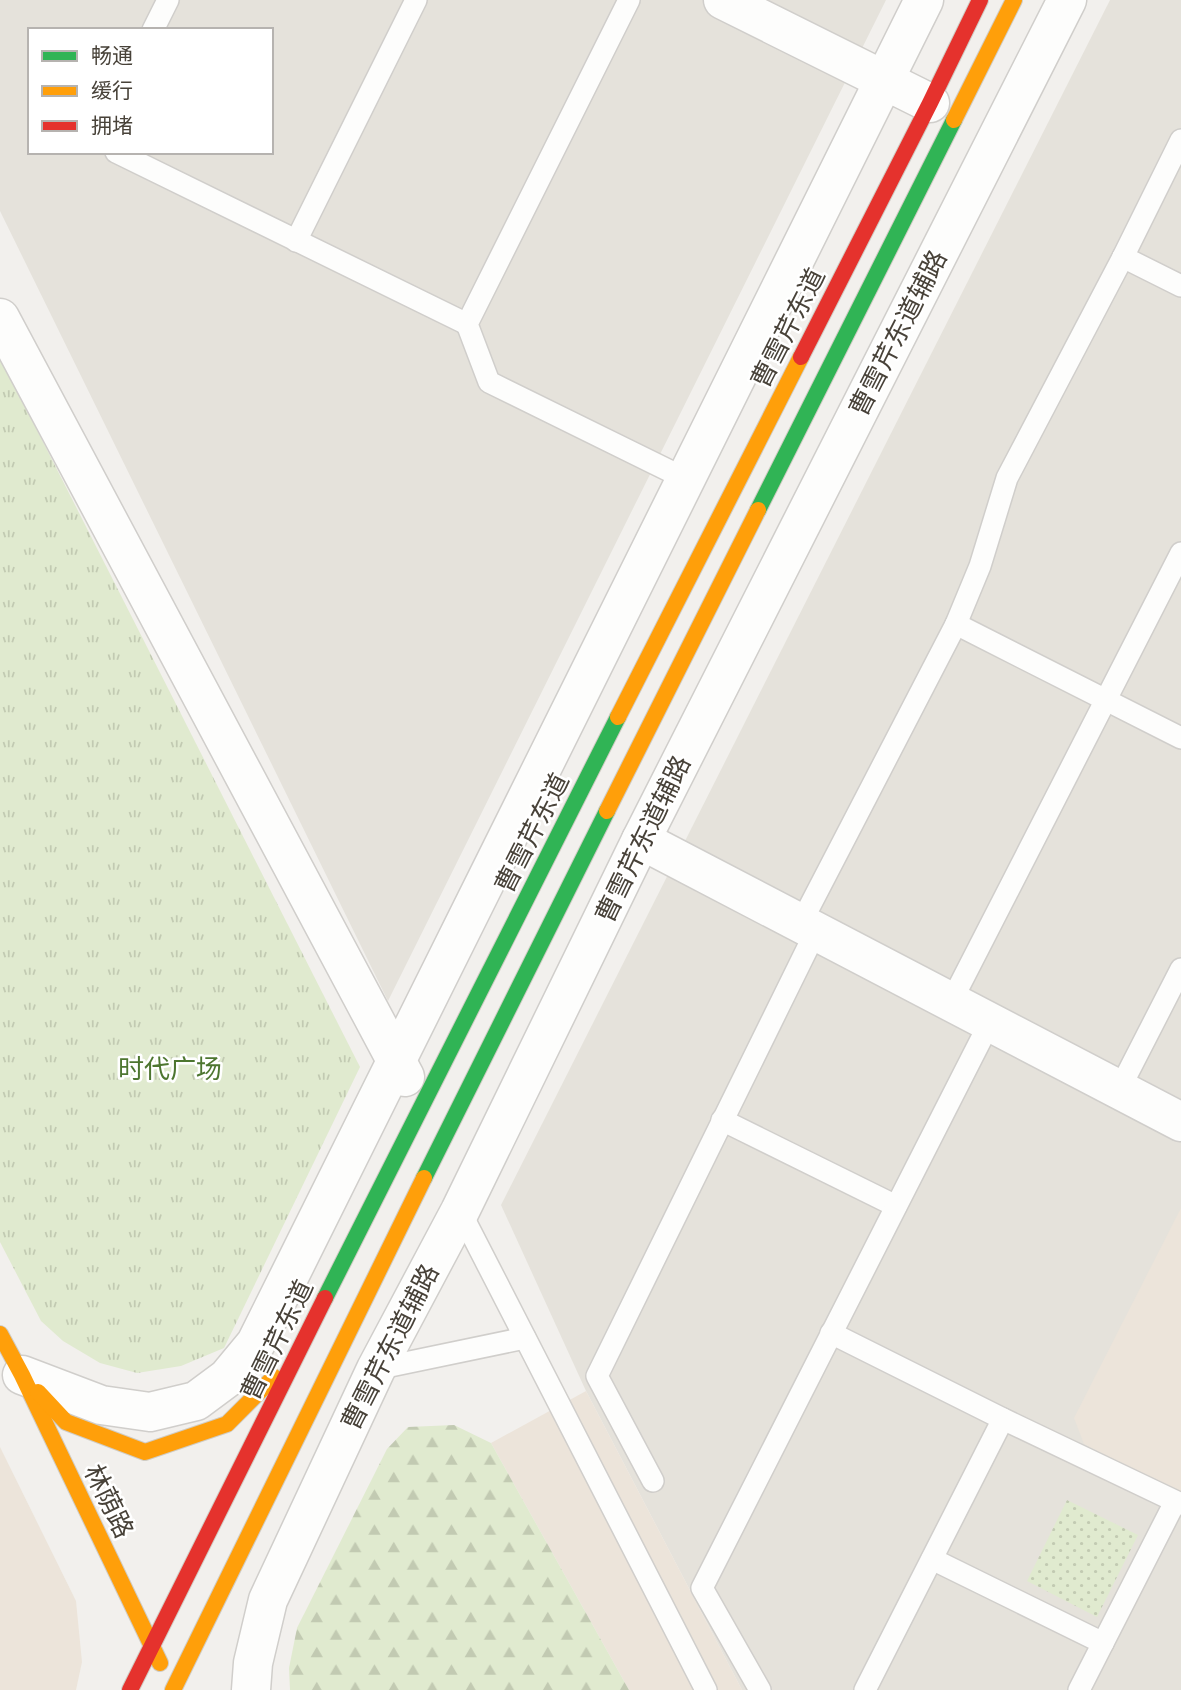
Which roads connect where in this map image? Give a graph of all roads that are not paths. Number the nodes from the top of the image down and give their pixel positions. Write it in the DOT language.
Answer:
graph roads {
  1 [pos="167,0"];
  2 [pos="416,0"];
  3 [pos="629,0"];
  4 [pos="723,0"];
  5 [pos="924,0"];
  6 [pos="981,0"];
  7 [pos="1014,0"];
  8 [pos="1067,0"];
  9 [pos="154,28"];
  10 [pos="885,79"];
  11 [pos="930,103"];
  12 [pos="1181,140"];
  13 [pos="120,154"];
  14 [pos="296,241"];
  15 [pos="1123,257"];
  16 [pos="1181,286"];
  17 [pos="0,318"];
  18 [pos="467,324"];
  19 [pos="686,479"];
  20 [pos="1181,553"];
  21 [pos="956,624"];
  22 [pos="1106,700"];
  23 [pos="1181,738"];
  24 [pos="641,840"];
  25 [pos="809,927"];
  26 [pos="1181,970"];
  27 [pos="951,1002"];
  28 [pos="990,1022"];
  29 [pos="396,1060"];
  30 [pos="1119,1090"];
  31 [pos="420,1107"];
  32 [pos="722,1120"];
  33 [pos="1181,1122"];
  34 [pos="440,1145"];
  35 [pos="896,1206"];
  36 [pos="460,1211"];
  37 [pos="831,1333"];
  38 [pos="0,1334"];
  39 [pos="525,1338"];
  40 [pos="299,1350"];
  41 [pos="376,1369"];
  42 [pos="22,1376"];
  43 [pos="1003,1419"];
  44 [pos="653,1481"];
  45 [pos="1178,1503"];
  46 [pos="932,1559"];
  47 [pos="1103,1643"];
  48 [pos="152,1647"];
  49 [pos="130,1690"];
  50 [pos="173,1690"];
  51 [pos="251,1690"];
  52 [pos="706,1690"];
  53 [pos="760,1690"];
  54 [pos="865,1690"];
  55 [pos="1079,1690"];
  1 -- 9 [label="lane"];
  2 -- 14 [label="lane"];
  3 -- 18 [label="lane"];
  4 -- 10 [label="street"];
  5 -- 10 [label="street"];
  6 -- 11 [label="main road, 曹雪芹东道"];
  7 -- 34 [label="main road, 曹雪芹东道"];
  8 -- 24 [label="street, 曹雪芹东道辅路"];
  10 -- 11 [label="street"];
  10 -- 19 [label="street"];
  11 -- 31 [label="main road, 曹雪芹东道"];
  12 -- 15 [label="lane"];
  13 -- 14 [label="lane"];
  14 -- 18 [label="lane"];
  15 -- 16 [label="lane"];
  15 -- 21 [label="lane"];
  17 -- 29 [label="street"];
  18 -- 19 [label="lane"];
  19 -- 29 [label="street"];
  20 -- 22 [label="lane"];
  21 -- 22 [label="lane"];
  21 -- 25 [label="lane"];
  22 -- 23 [label="lane"];
  22 -- 27 [label="lane"];
  24 -- 25 [label="street"];
  24 -- 36 [label="street, 曹雪芹东道辅路"];
  25 -- 27 [label="street"];
  25 -- 32 [label="lane"];
  26 -- 30 [label="lane"];
  27 -- 28 [label="street"];
  28 -- 30 [label="street"];
  28 -- 35 [label="lane"];
  29 -- 31 [label="street"];
  29 -- 42 [label="street"];
  30 -- 33 [label="street"];
  31 -- 34 [label="street"];
  31 -- 40 [label="main road, 曹雪芹东道"];
  32 -- 35 [label="lane"];
  32 -- 44 [label="lane"];
  34 -- 36 [label="street"];
  34 -- 50 [label="main road, 曹雪芹东道"];
  35 -- 37 [label="lane"];
  36 -- 39 [label="lane"];
  36 -- 41 [label="street, 曹雪芹东道辅路"];
  37 -- 43 [label="lane"];
  37 -- 53 [label="lane"];
  38 -- 42 [label="main road, 林荫路"];
  39 -- 41 [label="lane"];
  39 -- 52 [label="lane"];
  40 -- 42 [label="main road"];
  40 -- 48 [label="main road, 曹雪芹东道"];
  41 -- 51 [label="street, 曹雪芹东道辅路"];
  42 -- 48 [label="main road, 林荫路"];
  43 -- 45 [label="lane"];
  43 -- 46 [label="lane"];
  45 -- 47 [label="lane"];
  46 -- 47 [label="lane"];
  46 -- 54 [label="lane"];
  47 -- 55 [label="lane"];
  48 -- 49 [label="main road, 曹雪芹东道"];
  48 -- 50 [label="main road, 林荫路"];
}
